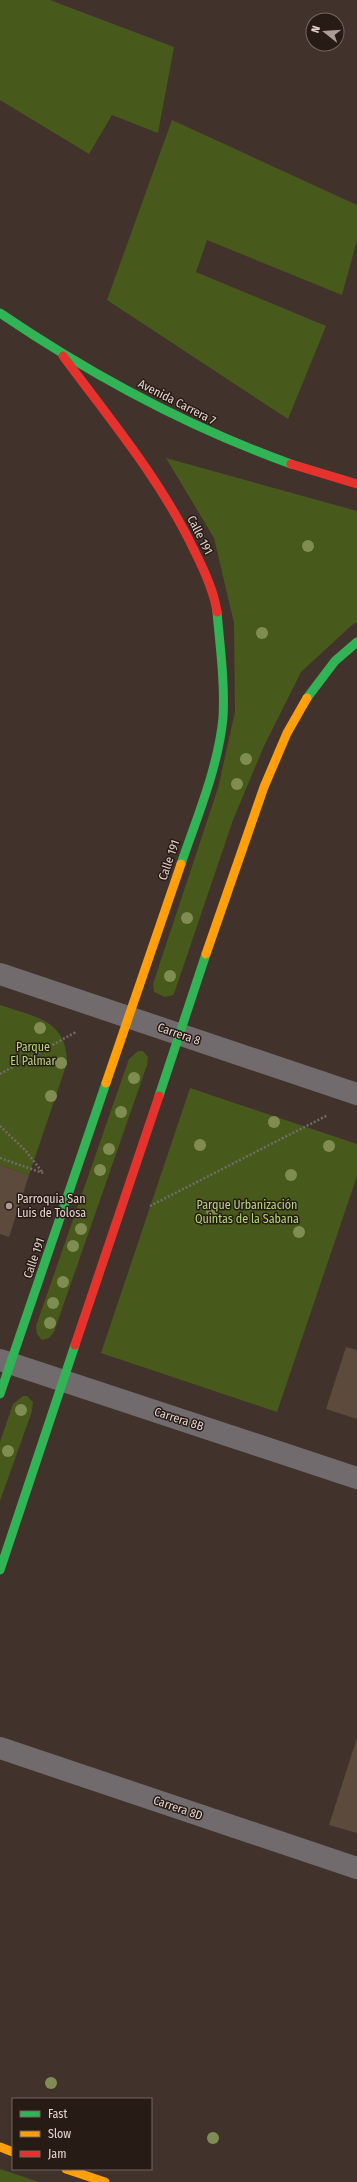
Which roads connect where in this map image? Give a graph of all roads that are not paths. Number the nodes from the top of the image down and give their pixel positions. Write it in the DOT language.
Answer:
graph roads {
  1 [pos="0,313"];
  2 [pos="63,356"];
  3 [pos="357,484"];
  4 [pos="357,642"];
  5 [pos="0,974"];
  6 [pos="128,1017"];
  7 [pos="179,1034"];
  8 [pos="357,1094"];
  9 [pos="5,1362"];
  10 [pos="63,1380"];
  11 [pos="0,1394"];
  12 [pos="357,1478"];
  13 [pos="0,1570"];
  14 [pos="0,1748"];
  15 [pos="357,1868"];
  16 [pos="0,2147"];
  17 [pos="12,2152"];
  18 [pos="69,2170"];
  19 [pos="105,2182"];
  1 -- 2 [label="street, Avenida Carrera 7"];
  2 -- 3 [label="street, Avenida Carrera 7"];
  2 -- 6 [label="street, Calle 191"];
  4 -- 7 [label="street"];
  5 -- 6 [label="street, Carrera 8"];
  6 -- 7 [label="street, Carrera 8"];
  6 -- 9 [label="street, Calle 191"];
  7 -- 8 [label="street, Carrera 8"];
  7 -- 10 [label="street"];
  9 -- 10 [label="street, Carrera 8B"];
  9 -- 11 [label="street, Calle 191"];
  10 -- 12 [label="street, Carrera 8B"];
  10 -- 13 [label="street"];
  14 -- 15 [label="street, Carrera 8D"];
  16 -- 17 [label="street"];
  18 -- 19 [label="street"];
}
